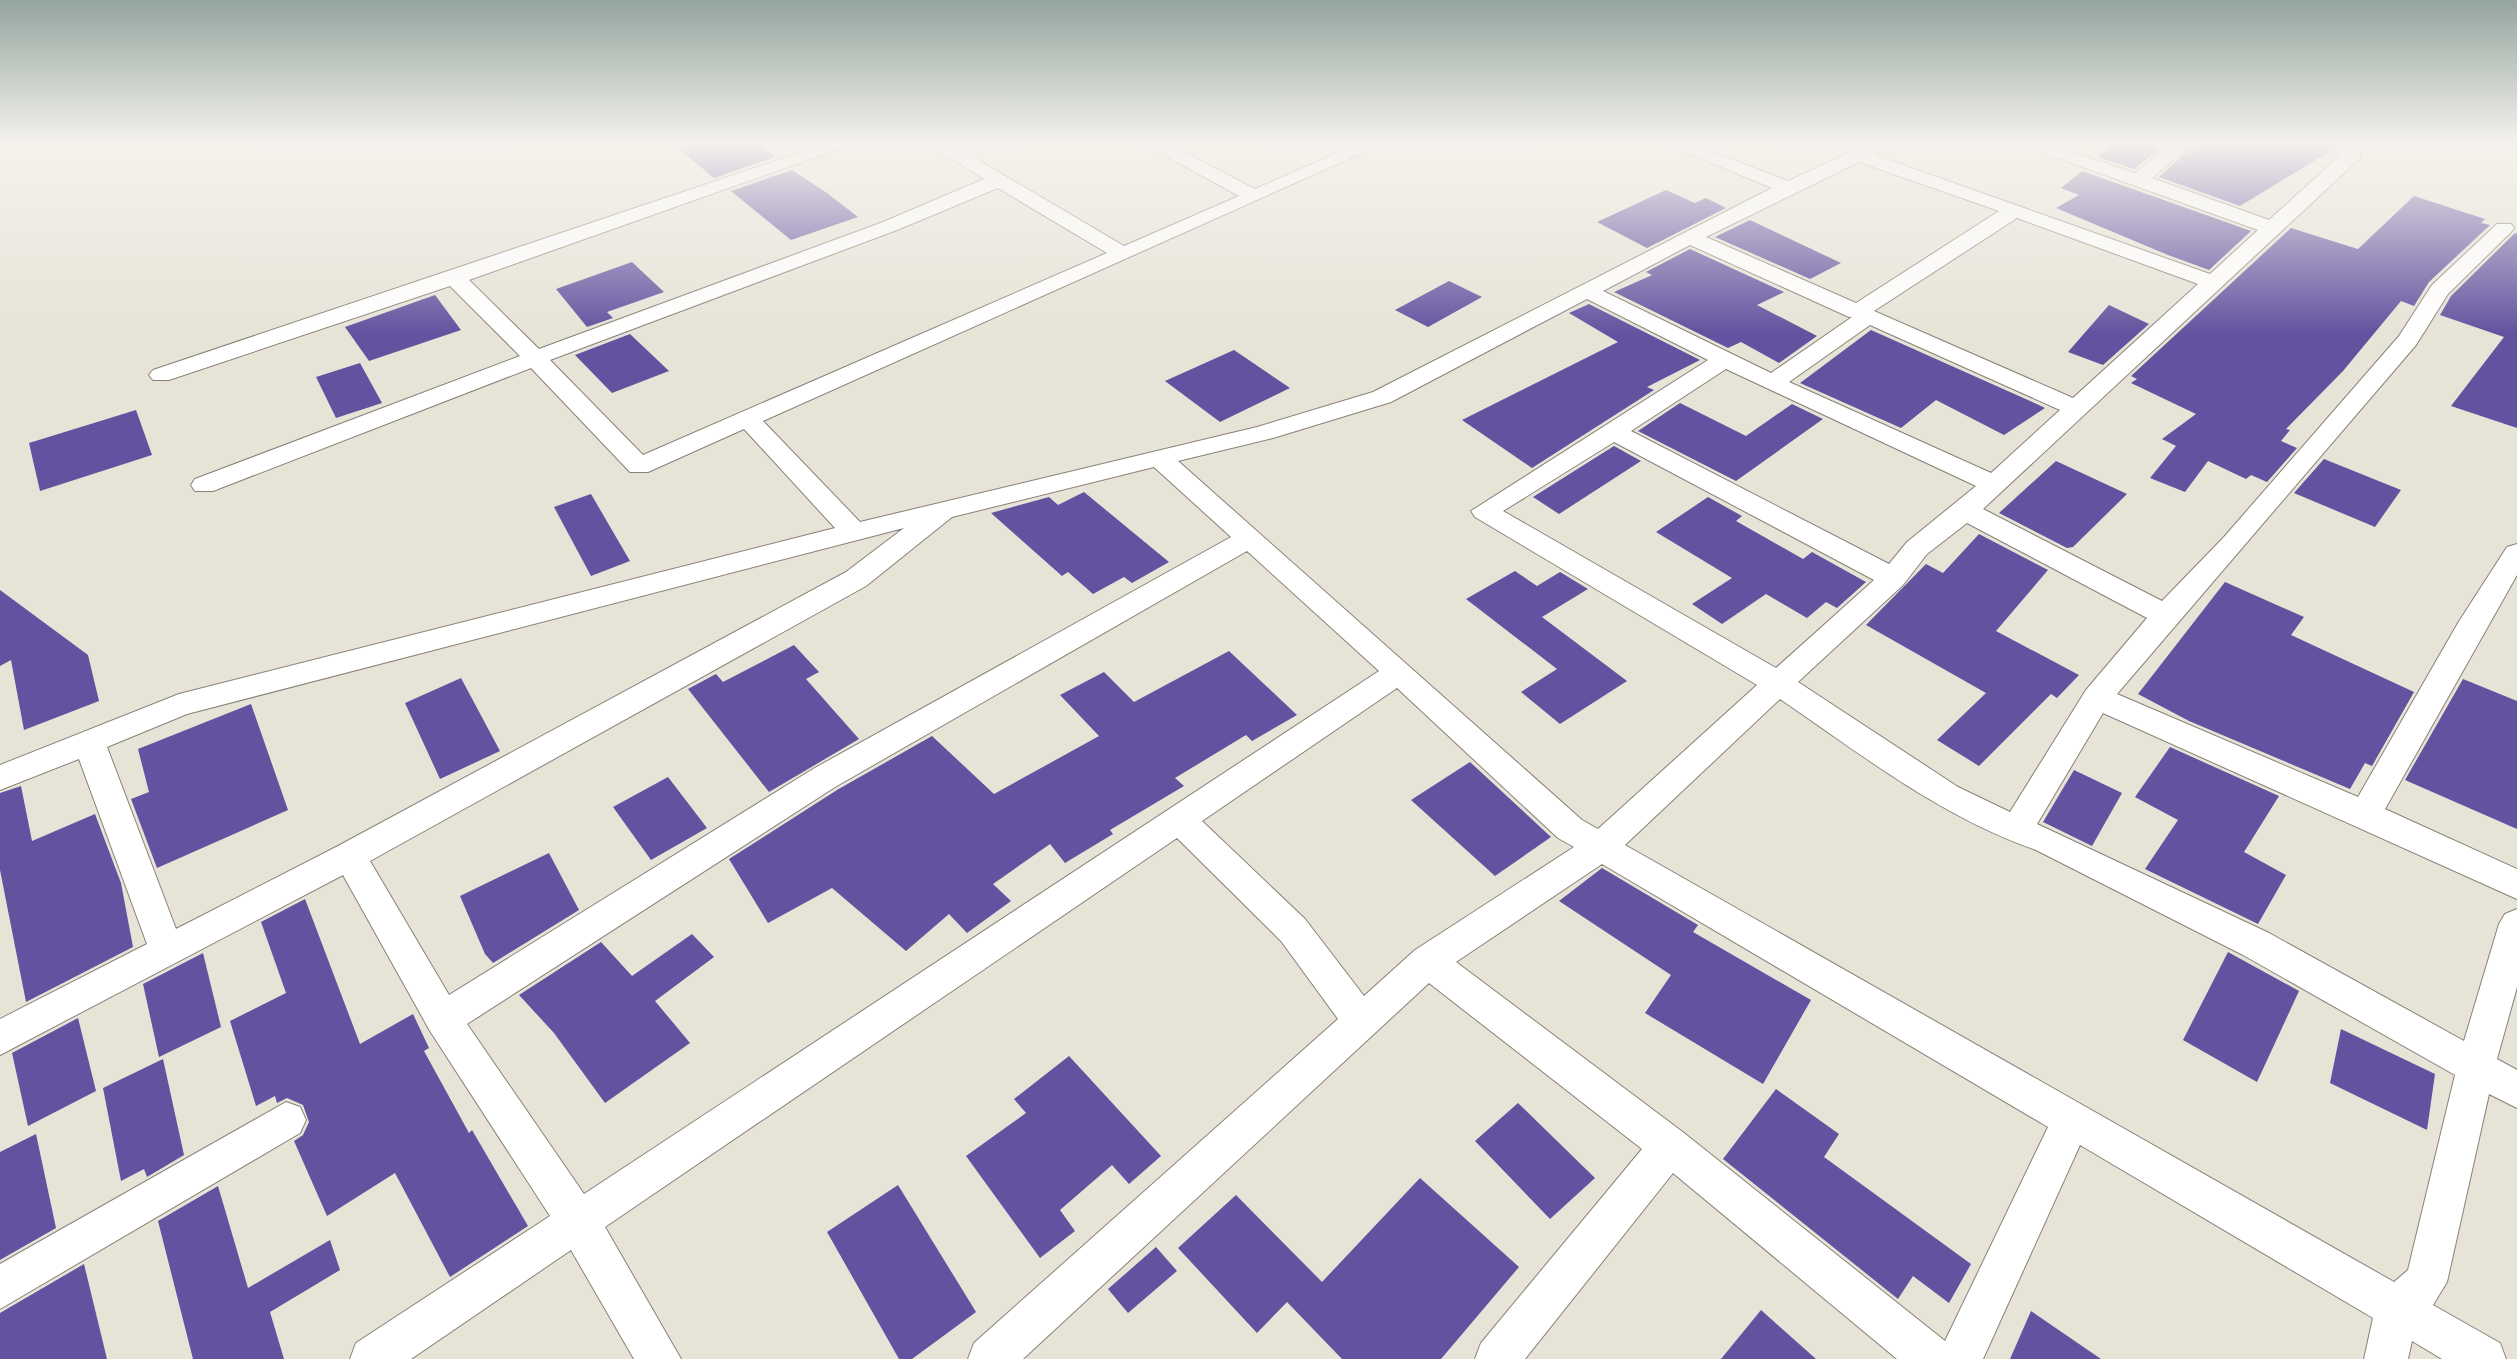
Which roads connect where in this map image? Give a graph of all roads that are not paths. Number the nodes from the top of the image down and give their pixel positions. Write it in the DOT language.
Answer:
graph roads {
  1 [pos="659,207"];
  2 [pos="934,207"];
  3 [pos="1045,207"];
  4 [pos="1228,207"];
  5 [pos="1750,207"];
  6 [pos="2009,207"];
  7 [pos="2216,207"];
  8 [pos="2296,207"];
  9 [pos="2015,210"];
  10 [pos="2274,228"];
  11 [pos="2504,228"];
  12 [pos="1691,238"];
  13 [pos="1124,254"];
  14 [pos="454,278"];
  15 [pos="2215,283"];
  16 [pos="1590,292"];
  17 [pos="1863,314"];
  18 [pos="535,358"];
  19 [pos="1725,359"];
  20 [pos="162,375"];
  21 [pos="1771,383"];
  22 [pos="2078,409"];
  23 [pos="747,418"];
  24 [pos="1613,432"];
  25 [pos="1160,458"];
  26 [pos="204,485"];
  27 [pos="1995,485"];
  28 [pos="946,509"];
  29 [pos="1965,512"];
  30 [pos="854,532"];
  31 [pos="1249,538"];
  32 [pos="2517,553"];
  33 [pos="1893,578"];
  34 [pos="2165,615"];
  35 [pos="1400,672"];
  36 [pos="1778,683"];
  37 [pos="2097,698"];
  38 [pos="89,742"];
  39 [pos="0,778"];
  40 [pos="2365,814"];
  41 [pos="1179,819"];
  42 [pos="2016,830"];
  43 [pos="1601,847"];
  44 [pos="350,856"];
  45 [pos="2517,885"];
  46 [pos="2517,924"];
  47 [pos="167,951"];
  48 [pos="1428,961"];
  49 [pos="442,1019"];
  50 [pos="1361,1022"];
  51 [pos="0,1038"];
  52 [pos="2476,1065"];
  53 [pos="2517,1090"];
  54 [pos="286,1120"];
  55 [pos="2071,1121"];
  56 [pos="1670,1146"];
  57 [pos="578,1221"];
  58 [pos="0,1288"];
  59 [pos="2397,1308"];
  60 [pos="372,1359"];
  61 [pos="659,1359"];
  62 [pos="990,1359"];
  63 [pos="1497,1359"];
  64 [pos="1932,1359"];
  65 [pos="1960,1359"];
  66 [pos="2386,1359"];
  67 [pos="2484,1359"];
  1 -- 14 [label="street"];
  2 -- 18 [label="street"];
  3 -- 13 [label="street"];
  4 -- 13 [label="street"];
  5 -- 12 [label="street"];
  6 -- 9 [label="street"];
  7 -- 10 [label="street"];
  8 -- 10 [label="street"];
  9 -- 15 [label="street"];
  9 -- 17 [label="street"];
  10 -- 15 [label="street"];
  11 -- 34 [label="street"];
  12 -- 16 [label="street"];
  12 -- 17 [label="street"];
  13 -- 23 [label="street"];
  14 -- 18 [label="street"];
  14 -- 20 [label="street"];
  15 -- 22 [label="street"];
  16 -- 19 [label="street"];
  16 -- 25 [label="street"];
  17 -- 21 [label="street"];
  17 -- 22 [label="street"];
  18 -- 23 [label="street"];
  18 -- 26 [label="street"];
  19 -- 21 [label="street"];
  19 -- 24 [label="street"];
  21 -- 27 [label="street"];
  22 -- 27 [label="street"];
  23 -- 30 [label="street"];
  24 -- 33 [label="street"];
  24 -- 36 [label="street"];
  25 -- 28 [label="street"];
  25 -- 31 [label="street"];
  27 -- 29 [label="street"];
  28 -- 30 [label="street"];
  28 -- 44 [label="street"];
  29 -- 33 [label="street"];
  29 -- 34 [label="street"];
  30 -- 38 [label="street"];
  31 -- 35 [label="street"];
  31 -- 49 [label="street"];
  32 -- 40 [label="street"];
  33 -- 36 [label="street"];
  34 -- 37 [label="street"];
  35 -- 41 [label="street"];
  35 -- 43 [label="street"];
  36 -- 42 [label="street"];
  36 -- 43 [label="street"];
  37 -- 40 [label="street"];
  37 -- 42 [label="street"];
  38 -- 39 [label="street"];
  38 -- 47 [label="street"];
  40 -- 45 [label="street"];
  41 -- 50 [label="street"];
  41 -- 57 [label="street"];
  42 -- 52 [label="street"];
  43 -- 48 [label="street"];
  43 -- 55 [label="street"];
  44 -- 47 [label="street"];
  44 -- 49 [label="street"];
  46 -- 52 [label="street"];
  47 -- 51 [label="street"];
  48 -- 50 [label="street"];
  48 -- 56 [label="street"];
  49 -- 57 [label="street"];
  50 -- 62 [label="street"];
  52 -- 53 [label="street"];
  52 -- 59 [label="street"];
  54 -- 58 [label="street"];
  55 -- 59 [label="street"];
  55 -- 65 [label="street"];
  56 -- 63 [label="street"];
  56 -- 64 [label="street"];
  57 -- 60 [label="street"];
  57 -- 61 [label="street"];
  59 -- 66 [label="street"];
  59 -- 67 [label="street"];
}
